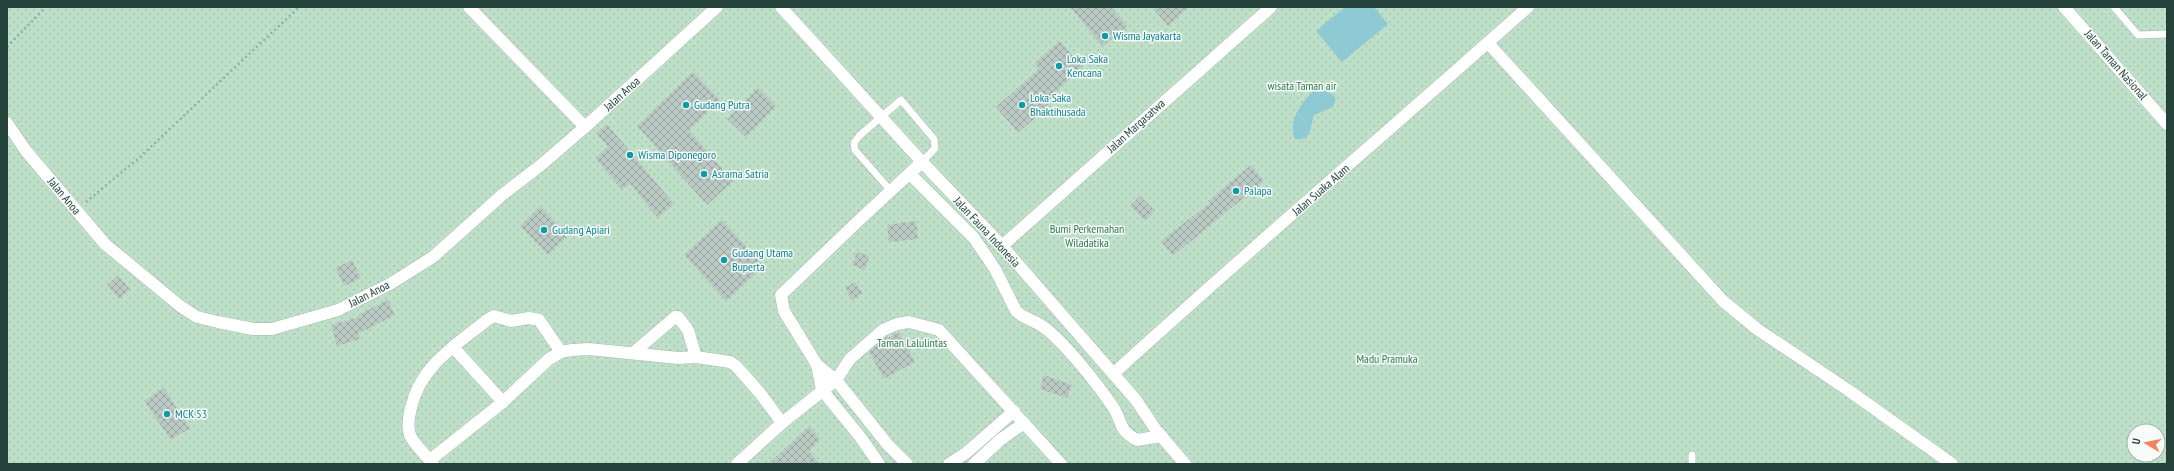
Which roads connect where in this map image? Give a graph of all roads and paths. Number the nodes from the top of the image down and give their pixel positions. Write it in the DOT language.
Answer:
graph roads {
  1 [pos="46,7"];
  2 [pos="300,7"];
  3 [pos="468,7"];
  4 [pos="717,7"];
  5 [pos="781,7"];
  6 [pos="1271,7"];
  7 [pos="1528,7"];
  8 [pos="2064,7"];
  9 [pos="2114,7"];
  10 [pos="2167,34"];
  11 [pos="1488,43"];
  12 [pos="7,47"];
  13 [pos="881,118"];
  14 [pos="2165,119"];
  15 [pos="7,123"];
  16 [pos="585,127"];
  17 [pos="922,162"];
  18 [pos="910,174"];
  19 [pos="891,191"];
  20 [pos="75,211"];
  21 [pos="1002,246"];
  22 [pos="454,347"];
  23 [pos="561,352"];
  24 [pos="633,353"];
  25 [pos="696,357"];
  26 [pos="818,366"];
  27 [pos="1114,374"];
  28 [pos="836,380"];
  29 [pos="822,390"];
  30 [pos="503,402"];
  31 [pos="1014,411"];
  32 [pos="782,423"];
  33 [pos="1024,423"];
  34 [pos="1162,436"];
  35 [pos="1692,455"];
  36 [pos="431,462"];
  37 [pos="738,464"];
  38 [pos="879,464"];
  39 [pos="908,464"];
  40 [pos="949,464"];
  41 [pos="974,464"];
  42 [pos="1061,464"];
  43 [pos="1185,464"];
  44 [pos="1692,464"];
  45 [pos="1952,464"];
  1 -- 12 [label="path"];
  2 -- 20 [label="path"];
  3 -- 16 [label="street"];
  4 -- 16 [label="street, Jalan Anoa"];
  5 -- 13 [label="street, Jalan Fauna Indonesia"];
  6 -- 21 [label="street, Jalan Margasatwa"];
  7 -- 11 [label="street, Jalan Suaka Alam"];
  8 -- 14 [label="street, Jalan Taman Nasional"];
  9 -- 10 [label="lane"];
  11 -- 27 [label="street, Jalan Suaka Alam"];
  11 -- 45 [label="street"];
  13 -- 17 [label="street, Jalan Fauna Indonesia"];
  13 -- 17 [label="lane"];
  13 -- 19 [label="lane"];
  15 -- 20 [label="street, Jalan Anoa"];
  16 -- 20 [label="street, Jalan Anoa"];
  17 -- 18 [label="street"];
  17 -- 21 [label="street, Jalan Fauna Indonesia"];
  18 -- 19 [label="street"];
  18 -- 34 [label="street"];
  19 -- 26 [label="street"];
  21 -- 27 [label="street, Jalan Fauna Indonesia"];
  22 -- 23 [label="street"];
  22 -- 30 [label="street"];
  22 -- 36 [label="street"];
  23 -- 24 [label="street"];
  23 -- 30 [label="street"];
  24 -- 25 [label="street"];
  24 -- 25 [label="street"];
  25 -- 32 [label="street"];
  26 -- 28 [label="street"];
  26 -- 29 [label="street"];
  27 -- 34 [label="street, Jalan Fauna Indonesia"];
  28 -- 29 [label="street"];
  28 -- 31 [label="street"];
  28 -- 39 [label="street"];
  29 -- 32 [label="street"];
  29 -- 38 [label="street"];
  30 -- 36 [label="street"];
  31 -- 33 [label="street"];
  31 -- 40 [label="street"];
  32 -- 37 [label="street"];
  33 -- 41 [label="street"];
  33 -- 42 [label="street"];
  34 -- 43 [label="street, Jalan Fauna Indonesia"];
  35 -- 44 [label="lane"];
}
